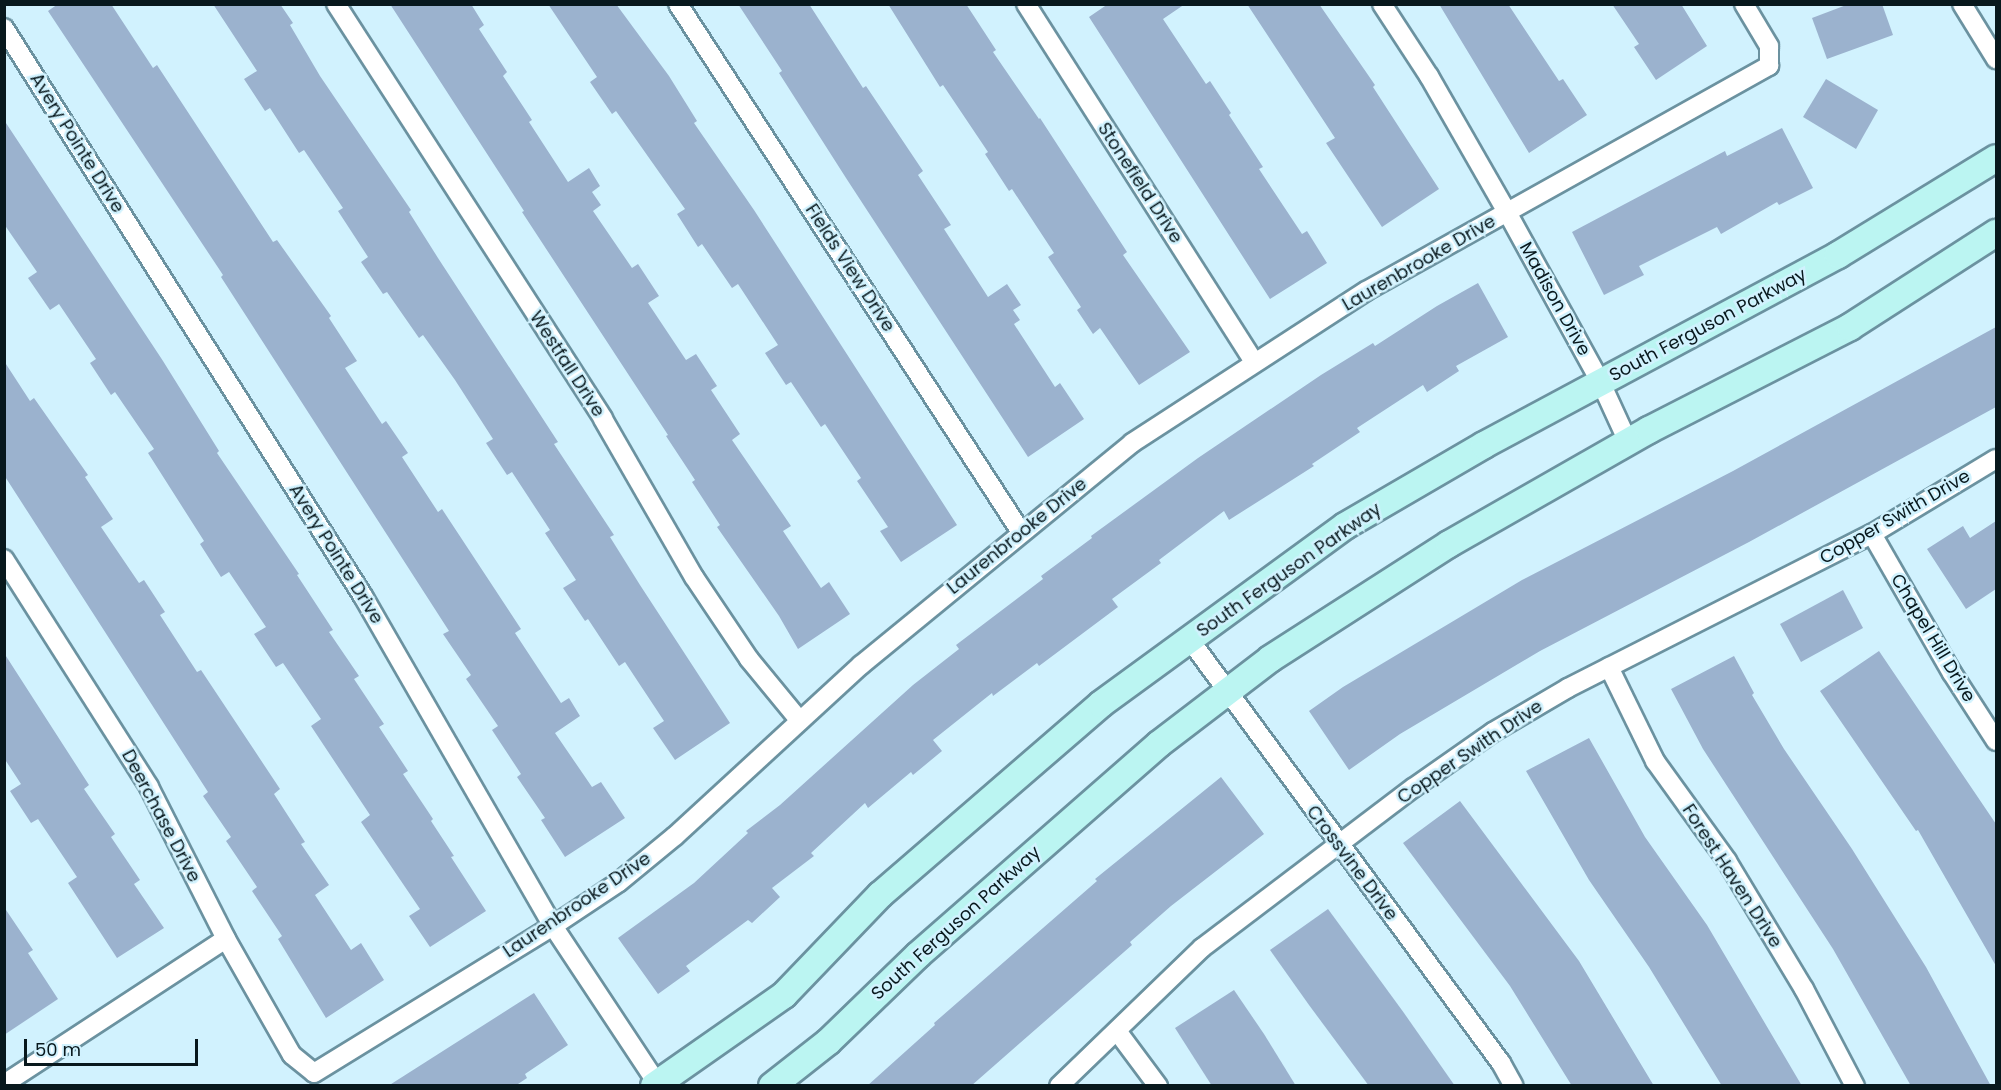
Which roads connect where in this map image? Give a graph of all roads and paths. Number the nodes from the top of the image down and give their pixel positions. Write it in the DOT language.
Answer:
graph roads {
  1 [pos="336,4"];
  2 [pos="678,4"];
  3 [pos="1026,4"];
  4 [pos="1383,4"];
  5 [pos="1744,4"];
  6 [pos="1962,4"];
  7 [pos="4,28"];
  8 [pos="1996,59"];
  9 [pos="1996,158"];
  10 [pos="1507,212"];
  11 [pos="1996,233"];
  12 [pos="1254,362"];
  13 [pos="1601,383"];
  14 [pos="1628,442"];
  15 [pos="1996,459"];
  16 [pos="1021,532"];
  17 [pos="1872,534"];
  18 [pos="4,559"];
  19 [pos="1190,640"];
  20 [pos="1609,667"];
  21 [pos="1227,692"];
  22 [pos="800,721"];
  23 [pos="1996,741"];
  24 [pos="1339,846"];
  25 [pos="553,926"];
  26 [pos="226,939"];
  27 [pos="1117,1031"];
  28 [pos="314,1073"];
  29 [pos="4,1083"];
  30 [pos="656,1085"];
  31 [pos="772,1086"];
  32 [pos="1059,1086"];
  33 [pos="1158,1086"];
  34 [pos="1514,1086"];
  35 [pos="1855,1086"];
  1 -- 22 [label="street, Westfall Drive"];
  2 -- 16 [label="street, Fields View Drive"];
  3 -- 12 [label="street, Stonefield Drive"];
  4 -- 10 [label="street, Madison Drive"];
  5 -- 10 [label="street, Laurenbrooke Drive"];
  6 -- 8 [label="street"];
  7 -- 25 [label="street, Avery Pointe Drive"];
  9 -- 13 [label="street, South Ferguson Parkway"];
  10 -- 12 [label="street, Laurenbrooke Drive"];
  10 -- 13 [label="street, Madison Drive"];
  11 -- 14 [label="street, South Ferguson Parkway"];
  12 -- 16 [label="street, Laurenbrooke Drive"];
  13 -- 14 [label="street, Madison Drive"];
  13 -- 19 [label="street, South Ferguson Parkway"];
  14 -- 21 [label="street, South Ferguson Parkway"];
  15 -- 17 [label="street, Copper Swith Drive"];
  16 -- 22 [label="street, Laurenbrooke Drive"];
  17 -- 20 [label="street, Copper Swith Drive"];
  17 -- 23 [label="street, Chapel Hill Drive"];
  18 -- 26 [label="street, Deerchase Drive"];
  19 -- 21 [label="street, Crossvine Drive"];
  19 -- 30 [label="street, South Ferguson Parkway"];
  20 -- 24 [label="street, Copper Swith Drive"];
  20 -- 35 [label="street, Forest Haven Drive"];
  21 -- 24 [label="street, Crossvine Drive"];
  21 -- 31 [label="street, South Ferguson Parkway"];
  22 -- 25 [label="street, Laurenbrooke Drive"];
  24 -- 27 [label="street, Copper Swith Drive"];
  24 -- 34 [label="street, Crossvine Drive"];
  25 -- 28 [label="street, Laurenbrooke Drive"];
  25 -- 30 [label="street, Avery Pointe Drive"];
  26 -- 28 [label="street, Deerchase Drive"];
  26 -- 29 [label="street"];
  27 -- 32 [label="street, Copper Swith Drive"];
  27 -- 33 [label="street"];
}
